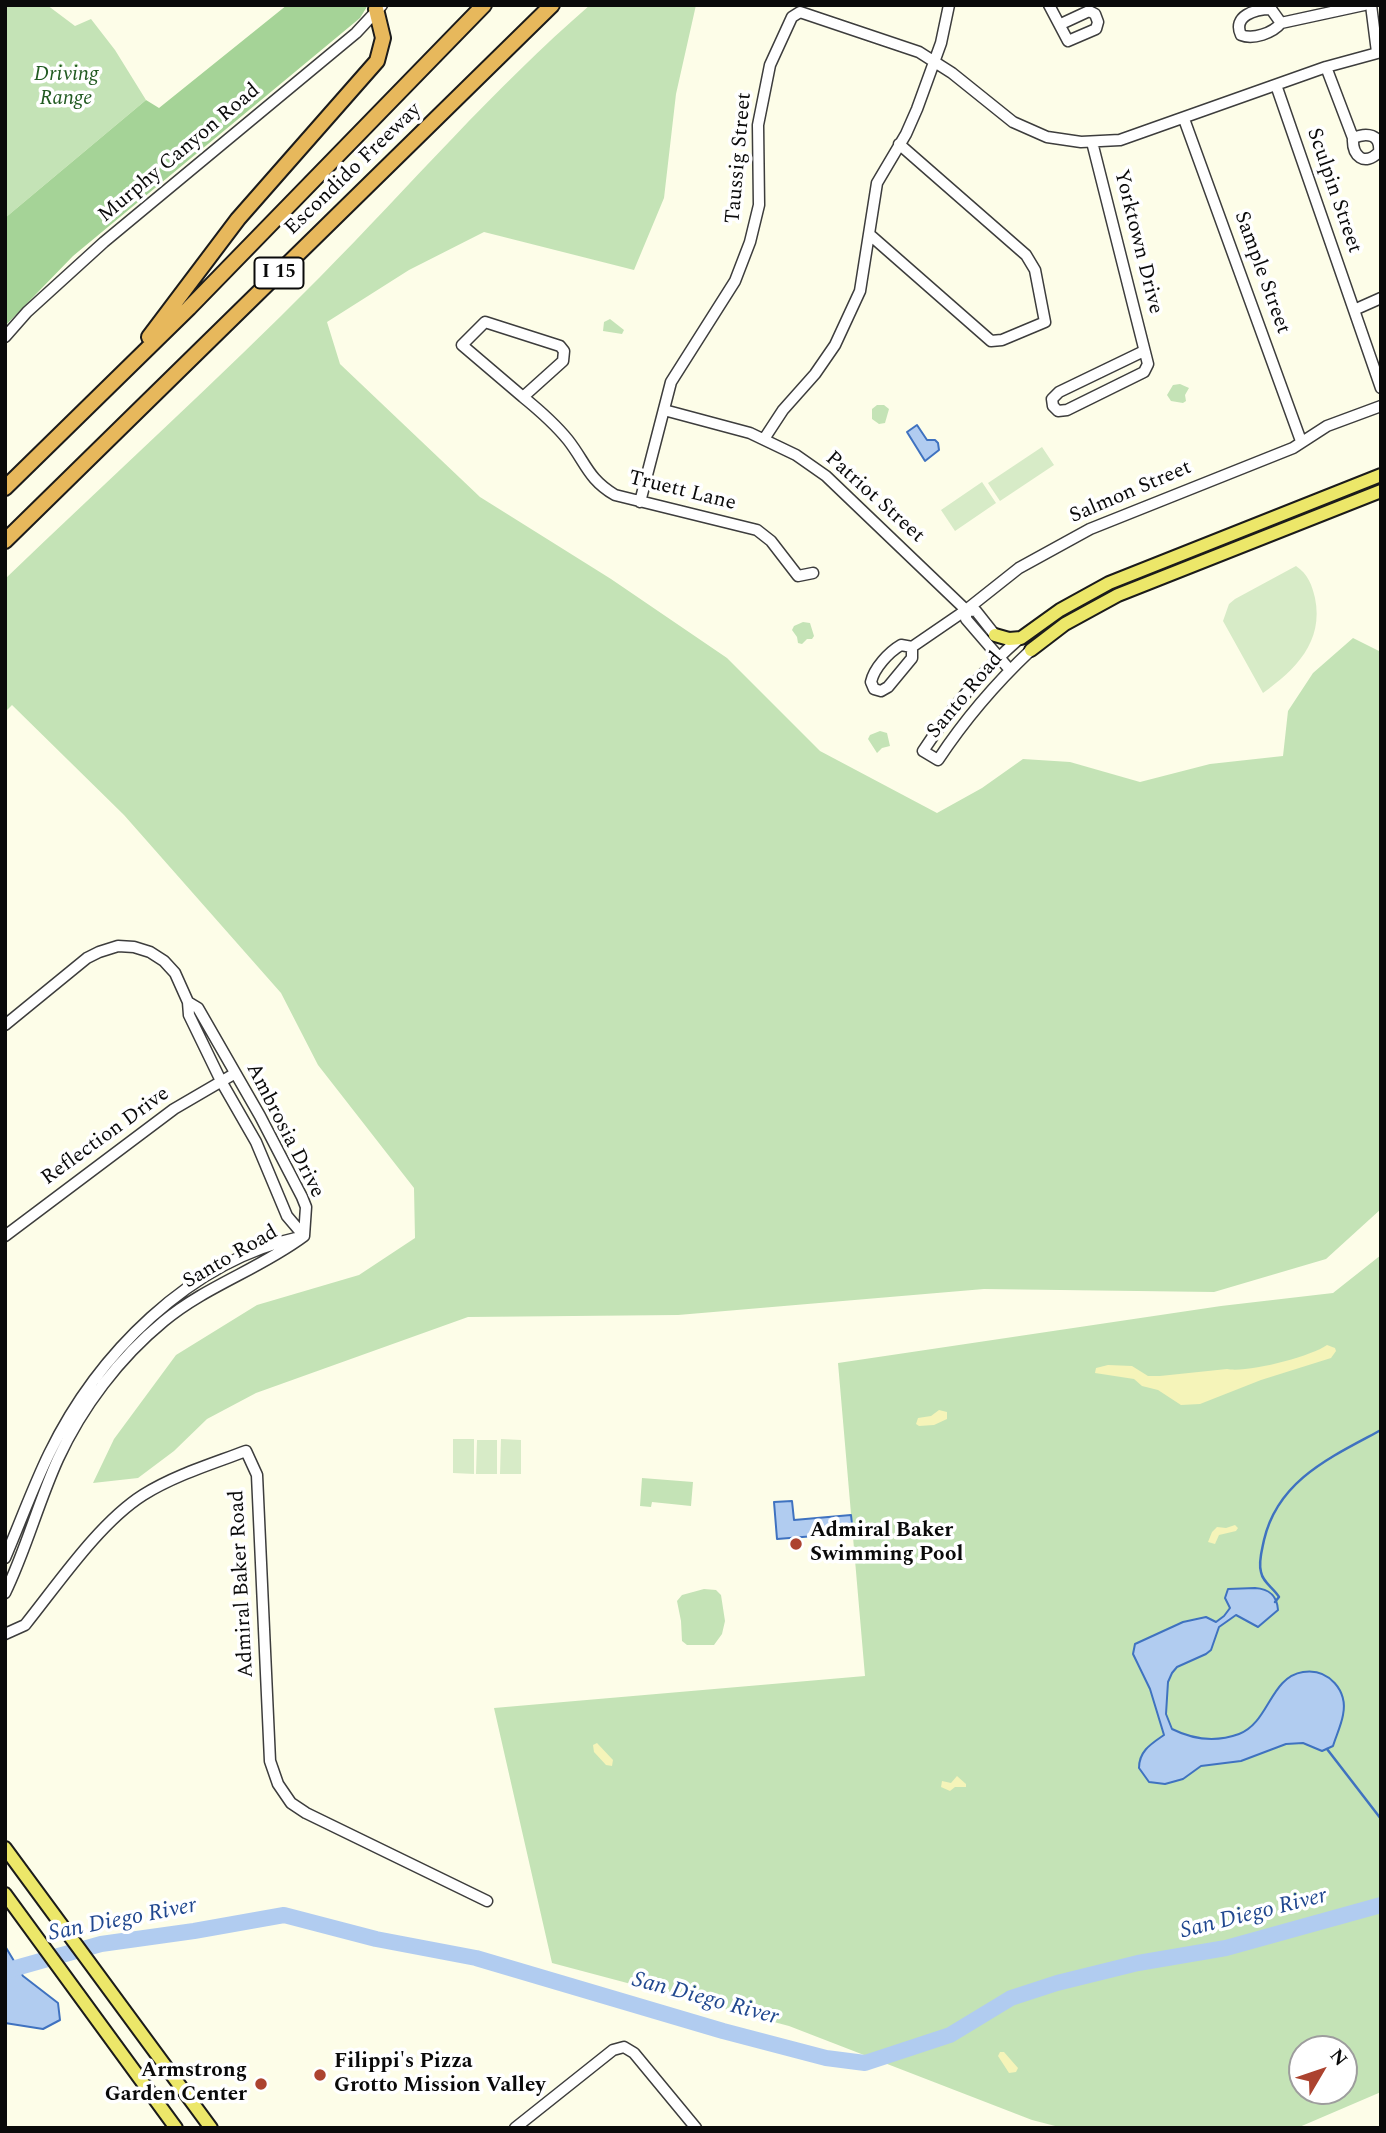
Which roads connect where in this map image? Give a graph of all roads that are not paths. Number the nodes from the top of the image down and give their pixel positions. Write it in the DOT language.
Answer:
graph roads {
  1 [pos="484,5"];
  2 [pos="552,5"];
  3 [pos="949,5"];
  4 [pos="1049,5"];
  5 [pos="1364,5"];
  6 [pos="1371,5"];
  7 [pos="379,7"];
  8 [pos="1281,23"];
  9 [pos="1061,24"];
  10 [pos="1379,52"];
  11 [pos="933,61"];
  12 [pos="1326,67"];
  13 [pos="1276,85"];
  14 [pos="1184,118"];
  15 [pos="1353,138"];
  16 [pos="1092,142"];
  17 [pos="899,144"];
  18 [pos="869,234"];
  19 [pos="1381,298"];
  20 [pos="1354,310"];
  21 [pos="5,337"];
  22 [pos="1144,351"];
  23 [pos="120,375"];
  24 [pos="1381,388"];
  25 [pos="523,397"];
  26 [pos="1381,406"];
  27 [pos="663,410"];
  28 [pos="764,439"];
  29 [pos="1301,441"];
  30 [pos="1381,475"];
  31 [pos="5,488"];
  32 [pos="1381,491"];
  33 [pos="640,502"];
  34 [pos="5,541"];
  35 [pos="813,573"];
  36 [pos="966,610"];
  37 [pos="995,635"];
  38 [pos="1021,638"];
  39 [pos="912,647"];
  40 [pos="1031,650"];
  41 [pos="998,657"];
  42 [pos="1010,670"];
  43 [pos="188,1002"];
  44 [pos="5,1025"];
  45 [pos="234,1074"];
  46 [pos="221,1082"];
  47 [pos="5,1236"];
  48 [pos="304,1236"];
  49 [pos="5,1558"];
  50 [pos="5,1593"];
  51 [pos="5,1634"];
  52 [pos="5,1848"];
  53 [pos="5,1894"];
  54 [pos="487,1901"];
  55 [pos="176,2128"];
  56 [pos="211,2128"];
  57 [pos="515,2128"];
  58 [pos="696,2128"];
  1 -- 23 [label="highway, Escondido Freeway / I 15"];
  2 -- 34 [label="highway, Escondido Freeway / I 15"];
  3 -- 11 [label="street"];
  4 -- 9 [label="street"];
  5 -- 8 [label="street"];
  6 -- 10 [label="street"];
  7 -- 21 [label="street, Murphy Canyon Road"];
  7 -- 23 [label="highway"];
  10 -- 12 [label="street, Taussig Street"];
  11 -- 16 [label="street, Taussig Street"];
  11 -- 17 [label="street"];
  11 -- 27 [label="street, Taussig Street"];
  12 -- 13 [label="street, Taussig Street"];
  12 -- 15 [label="street"];
  13 -- 14 [label="street, Taussig Street"];
  13 -- 20 [label="street, Sculpin Street"];
  14 -- 16 [label="street, Taussig Street"];
  14 -- 29 [label="street, Sample Street"];
  16 -- 22 [label="street, Yorktown Drive"];
  17 -- 18 [label="street"];
  17 -- 18 [label="street"];
  18 -- 28 [label="street"];
  19 -- 20 [label="street"];
  20 -- 24 [label="street, Sculpin Street"];
  22 -- 22 [label="street"];
  23 -- 31 [label="highway, Escondido Freeway / I 15"];
  25 -- 25 [label="street, Truett Lane"];
  25 -- 33 [label="street, Truett Lane"];
  26 -- 29 [label="street, Salmon Street"];
  27 -- 28 [label="street, Patriot Street"];
  27 -- 33 [label="street, Taussig Street"];
  28 -- 36 [label="street, Patriot Street"];
  29 -- 36 [label="street, Salmon Street"];
  30 -- 38 [label="main road, Santo Road"];
  32 -- 40 [label="main road, Santo Road"];
  33 -- 35 [label="street, Truett Lane"];
  36 -- 37 [label="street, Patriot Street"];
  36 -- 39 [label="street, Salmon Street"];
  36 -- 41 [label="street, Patriot Street"];
  37 -- 38 [label="main road"];
  38 -- 41 [label="street, Santo Road"];
  39 -- 39 [label="street, Salmon Street"];
  40 -- 42 [label="street, Santo Road"];
  41 -- 42 [label="street, Patriot Street"];
  41 -- 42 [label="street, Santo Road"];
  43 -- 44 [label="street, Ambrosia Drive"];
  43 -- 45 [label="street, Ambrosia Drive"];
  43 -- 46 [label="street, Ambrosia Drive"];
  45 -- 46 [label="street, Reflection Drive"];
  45 -- 48 [label="street, Ambrosia Drive"];
  46 -- 47 [label="street, Reflection Drive"];
  46 -- 48 [label="street, Ambrosia Drive"];
  48 -- 49 [label="street, Santo Road"];
  48 -- 50 [label="street, Santo Road"];
  51 -- 54 [label="street, Admiral Baker Road"];
  52 -- 56 [label="main road"];
  53 -- 55 [label="main road"];
  57 -- 58 [label="street"];
}
